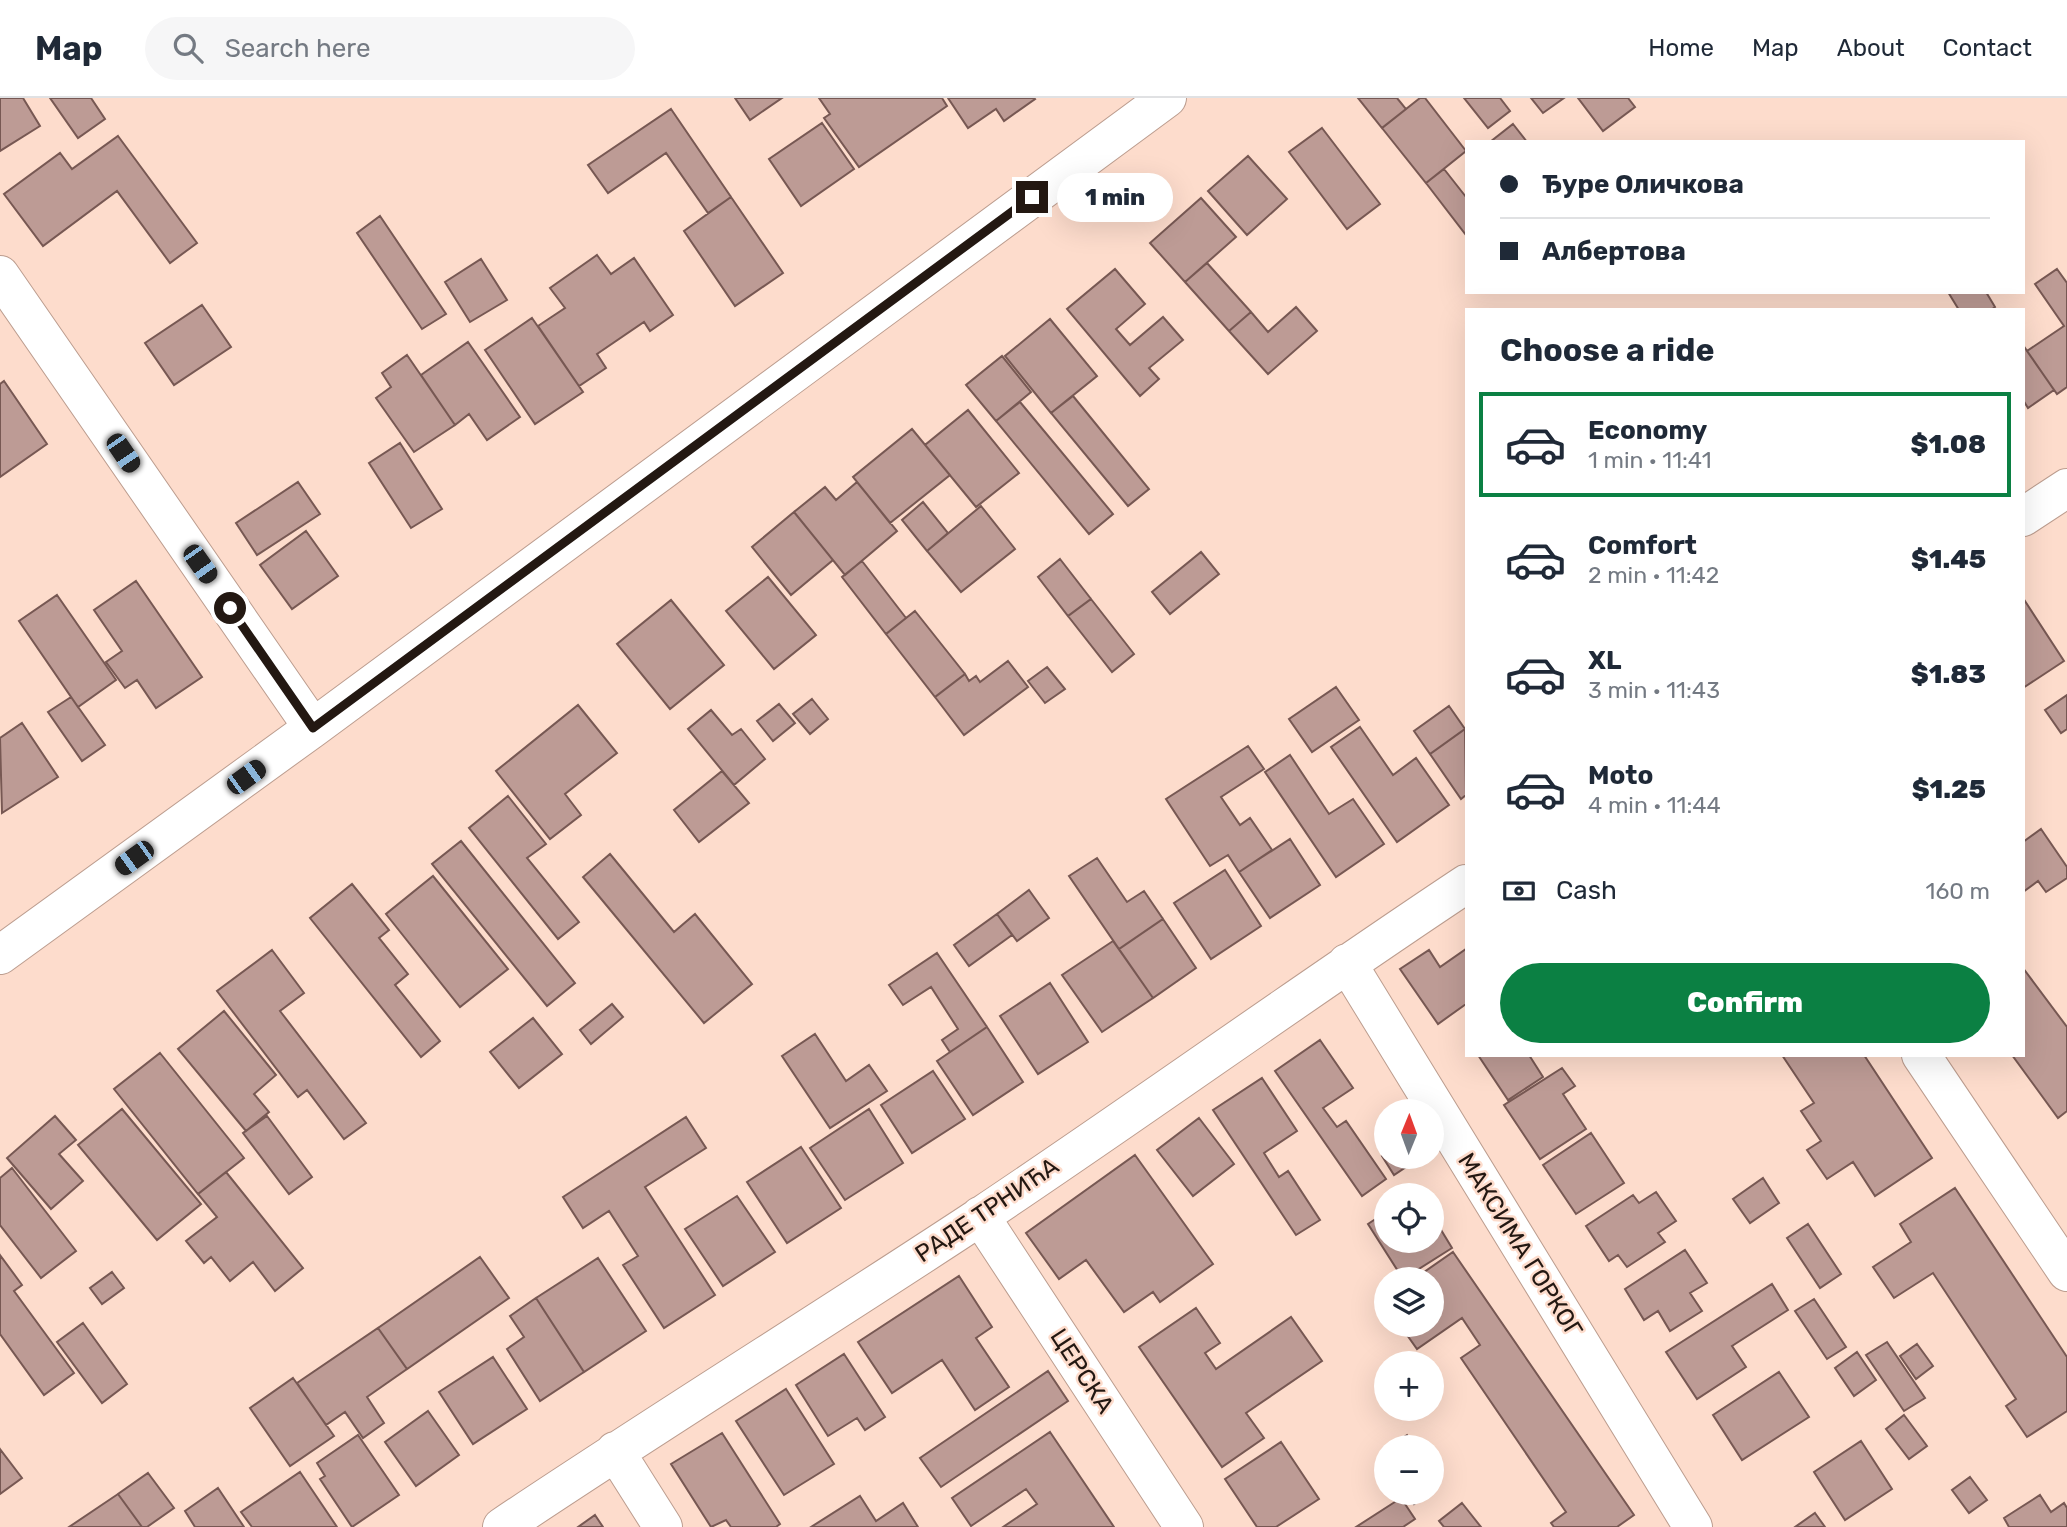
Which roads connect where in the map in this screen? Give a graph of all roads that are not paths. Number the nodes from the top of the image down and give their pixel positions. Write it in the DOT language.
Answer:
graph roads {
  1 [pos="1167,98"];
  2 [pos="0,275"];
  3 [pos="2067,488"];
  4 [pos="2025,516"];
  5 [pos="313,728"];
  6 [pos="1465,885"];
  7 [pos="0,955"];
  8 [pos="1347,963"];
  9 [pos="1922,1057"];
  10 [pos="980,1216"];
  11 [pos="2067,1272"];
  12 [pos="615,1451"];
  13 [pos="502,1527"];
  14 [pos="663,1527"];
  15 [pos="1184,1527"];
  16 [pos="1693,1527"];
  1 -- 5 [label="street"];
  2 -- 5 [label="street"];
  3 -- 4 [label="street"];
  5 -- 7 [label="street"];
  6 -- 8 [label="street, РАДЕ ТРНИЋА"];
  8 -- 10 [label="street, РАДЕ ТРНИЋА"];
  8 -- 16 [label="street, МАКСИМА ГОРКОГ"];
  9 -- 11 [label="street"];
  10 -- 12 [label="street, РАДЕ ТРНИЋА"];
  10 -- 15 [label="street, ЦЕРСКА"];
  12 -- 13 [label="street, РАДЕ ТРНИЋА"];
  12 -- 14 [label="street"];
}
